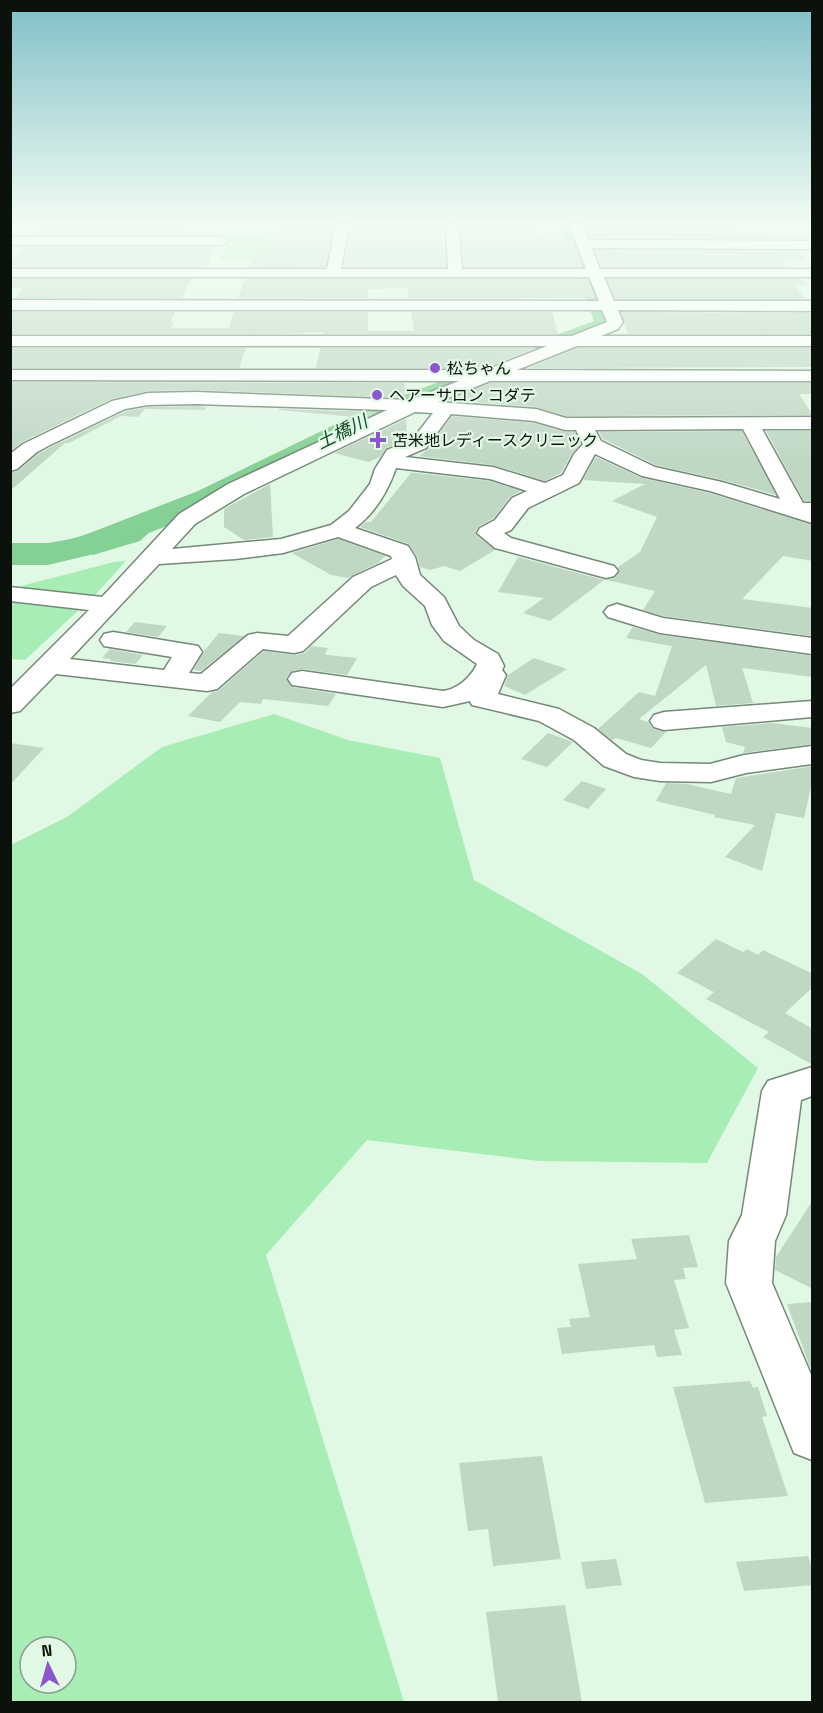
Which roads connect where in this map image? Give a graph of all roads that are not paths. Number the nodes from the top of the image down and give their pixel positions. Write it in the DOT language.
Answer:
graph roads {
  1 [pos="193,304"];
  2 [pos="572,304"];
  3 [pos="596,304"];
  4 [pos="813,304"];
  5 [pos="694,305"];
  6 [pos="10,341"];
  7 [pos="175,341"];
  8 [pos="544,341"];
  9 [pos="576,341"];
  10 [pos="715,341"];
  11 [pos="813,341"];
  12 [pos="10,375"];
  13 [pos="158,375"];
  14 [pos="490,375"];
  15 [pos="455,376"];
  16 [pos="633,376"];
  17 [pos="813,376"];
  18 [pos="734,377"];
  19 [pos="148,399"];
  20 [pos="388,404"];
  21 [pos="411,406"];
  22 [pos="446,408"];
  23 [pos="751,412"];
  24 [pos="658,423"];
  25 [pos="813,423"];
  26 [pos="582,424"];
  27 [pos="592,445"];
  28 [pos="389,461"];
  29 [pos="10,465"];
  30 [pos="547,491"];
  31 [pos="807,511"];
  32 [pos="187,519"];
  33 [pos="339,530"];
  34 [pos="152,557"];
  35 [pos="404,562"];
  36 [pos="606,571"];
  37 [pos="10,594"];
  38 [pos="108,605"];
  39 [pos="617,612"];
  40 [pos="113,640"];
  41 [pos="813,646"];
  42 [pos="50,665"];
  43 [pos="487,671"];
  44 [pos="171,679"];
  45 [pos="302,679"];
  46 [pos="10,705"];
  47 [pos="813,709"];
  48 [pos="741,714"];
  49 [pos="664,721"];
  50 [pos="813,756"];
  51 [pos="733,767"];
  52 [pos="813,1081"];
  53 [pos="813,1436"];
  1 -- 7 [label="street"];
  2 -- 3 [label="street"];
  3 -- 4 [label="street"];
  3 -- 5 [label="street"];
  3 -- 8 [label="street"];
  3 -- 9 [label="street"];
  4 -- 5 [label="street"];
  5 -- 10 [label="street"];
  6 -- 7 [label="street"];
  7 -- 8 [label="street"];
  7 -- 13 [label="street"];
  8 -- 9 [label="street"];
  8 -- 15 [label="street"];
  9 -- 10 [label="street"];
  9 -- 14 [label="street"];
  10 -- 11 [label="street"];
  10 -- 18 [label="street"];
  12 -- 13 [label="street"];
  13 -- 15 [label="street"];
  13 -- 19 [label="street"];
  14 -- 15 [label="street"];
  14 -- 16 [label="street"];
  14 -- 21 [label="street"];
  15 -- 20 [label="street"];
  16 -- 18 [label="street"];
  16 -- 24 [label="street"];
  17 -- 18 [label="street"];
  18 -- 23 [label="street"];
  19 -- 20 [label="street"];
  19 -- 29 [label="street"];
  20 -- 21 [label="street"];
  20 -- 32 [label="street"];
  21 -- 22 [label="street"];
  21 -- 32 [label="street"];
  22 -- 26 [label="street"];
  22 -- 28 [label="street"];
  23 -- 24 [label="street"];
  23 -- 25 [label="street"];
  23 -- 31 [label="street"];
  24 -- 26 [label="street"];
  26 -- 27 [label="street"];
  27 -- 30 [label="street"];
  27 -- 31 [label="street"];
  28 -- 30 [label="street"];
  28 -- 33 [label="street"];
  30 -- 36 [label="street"];
  32 -- 34 [label="street"];
  33 -- 34 [label="street"];
  33 -- 35 [label="street"];
  34 -- 38 [label="street"];
  35 -- 43 [label="street"];
  35 -- 44 [label="street"];
  37 -- 38 [label="street"];
  38 -- 42 [label="street"];
  39 -- 41 [label="street"];
  40 -- 44 [label="street"];
  42 -- 44 [label="street"];
  42 -- 46 [label="street"];
  43 -- 45 [label="street"];
  43 -- 51 [label="street"];
  47 -- 48 [label="street"];
  48 -- 49 [label="street"];
  48 -- 51 [label="street"];
  50 -- 51 [label="street"];
  52 -- 53 [label="street"];
}
